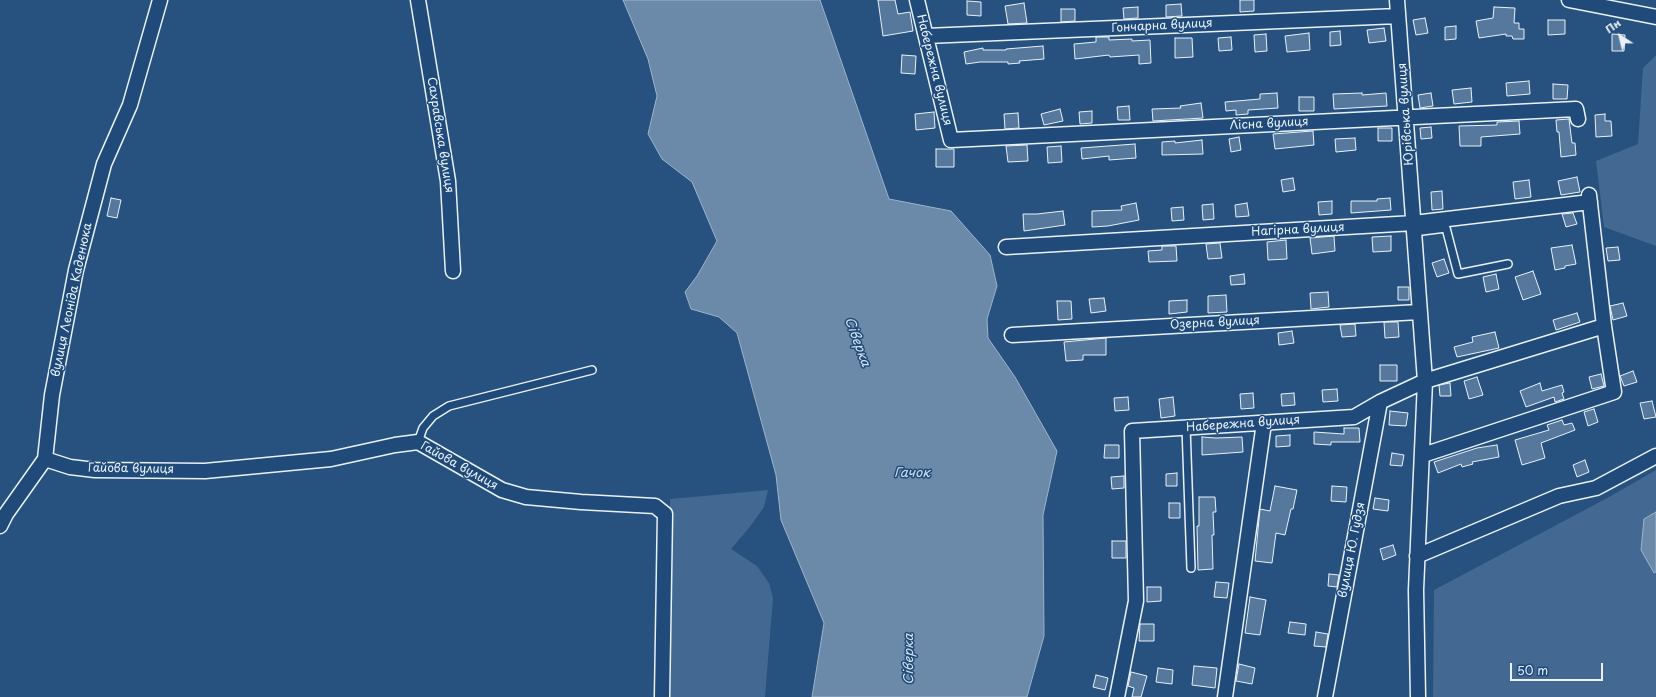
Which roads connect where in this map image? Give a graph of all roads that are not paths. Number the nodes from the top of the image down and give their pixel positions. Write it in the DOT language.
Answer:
graph roads {
  1 [pos="160,0"];
  2 [pos="418,0"];
  3 [pos="917,0"];
  4 [pos="1397,0"];
  5 [pos="1569,0"];
  6 [pos="1398,16"];
  7 [pos="1656,18"];
  8 [pos="926,36"];
  9 [pos="1406,116"];
  10 [pos="1578,119"];
  11 [pos="951,140"];
  12 [pos="1414,227"];
  13 [pos="1006,247"];
  14 [pos="1508,264"];
  15 [pos="453,271"];
  16 [pos="1419,312"];
  17 [pos="1604,326"];
  18 [pos="1012,335"];
  19 [pos="592,370"];
  20 [pos="1426,381"];
  21 [pos="1380,402"];
  22 [pos="1264,422"];
  23 [pos="1186,427"];
  24 [pos="418,442"];
  25 [pos="1423,455"];
  26 [pos="1656,456"];
  27 [pos="45,459"];
  28 [pos="0,526"];
  29 [pos="1417,556"];
  30 [pos="1191,568"];
  31 [pos="662,697"];
  32 [pos="1117,697"];
  33 [pos="1225,697"];
  34 [pos="1324,697"];
  35 [pos="1418,697"];
  1 -- 27 [label="street, вулиця Леоніда Каденюка"];
  2 -- 15 [label="street, Сахравська вулиця"];
  3 -- 8 [label="street, Набережна вулиця"];
  4 -- 6 [label="street, Юрівська вулиця"];
  5 -- 7 [label="street"];
  6 -- 8 [label="street, Гончарна вулиця"];
  6 -- 9 [label="street, Юрівська вулиця"];
  8 -- 11 [label="street, Набережна вулиця"];
  9 -- 10 [label="street, Лісна вулиця"];
  9 -- 11 [label="street, Лісна вулиця"];
  9 -- 12 [label="street, Юрівська вулиця"];
  12 -- 13 [label="street, Нагірна вулиця"];
  12 -- 14 [label="lane"];
  12 -- 16 [label="street, Юрівська вулиця"];
  12 -- 17 [label="street, Нагірна вулиця"];
  16 -- 18 [label="street, Озерна вулиця"];
  16 -- 20 [label="street, Юрівська вулиця"];
  17 -- 20 [label="street, Набережна вулиця"];
  17 -- 25 [label="street"];
  19 -- 24 [label="lane"];
  20 -- 21 [label="street, Набережна вулиця"];
  20 -- 25 [label="street, Юрівська вулиця"];
  21 -- 22 [label="street, Набережна вулиця"];
  21 -- 34 [label="street, вулиця Ю. Гудзя"];
  22 -- 23 [label="street, Набережна вулиця"];
  22 -- 33 [label="street"];
  23 -- 30 [label="lane"];
  23 -- 32 [label="street, Набережна вулиця"];
  24 -- 27 [label="street, Гайова вулиця"];
  24 -- 31 [label="street, Гайова вулиця"];
  25 -- 29 [label="street, Юрівська вулиця"];
  26 -- 29 [label="street"];
  27 -- 28 [label="street, вулиця Леоніда Каденюка"];
  29 -- 35 [label="street, Юрівська вулиця"];
}
